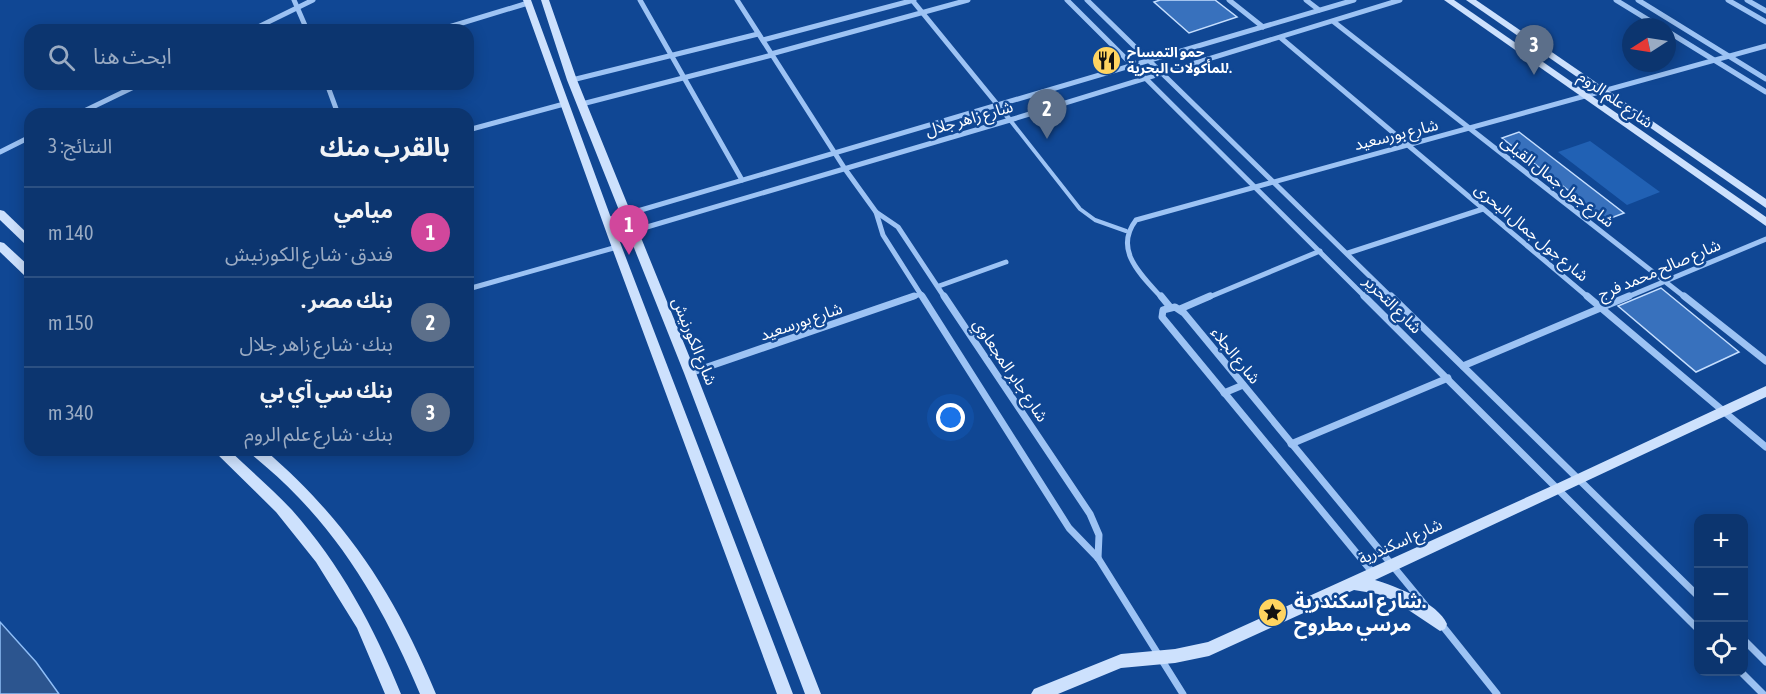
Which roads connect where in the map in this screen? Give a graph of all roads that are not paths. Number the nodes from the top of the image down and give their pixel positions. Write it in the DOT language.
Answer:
graph roads {
  1 [pos="294,0"];
  2 [pos="313,0"];
  3 [pos="545,0"];
  4 [pos="640,0"];
  5 [pos="737,0"];
  6 [pos="913,0"];
  7 [pos="968,0"];
  8 [pos="1067,0"];
  9 [pos="1087,0"];
  10 [pos="1229,0"];
  11 [pos="1306,0"];
  12 [pos="1354,0"];
  13 [pos="1400,0"];
  14 [pos="1448,0"];
  15 [pos="1470,0"];
  16 [pos="1616,0"];
  17 [pos="1638,0"];
  18 [pos="1728,0"];
  19 [pos="528,1"];
  20 [pos="1751,1"];
  21 [pos="299,7"];
  22 [pos="1319,10"];
  23 [pos="1766,11"];
  24 [pos="922,12"];
  25 [pos="1645,18"];
  26 [pos="1334,22"];
  27 [pos="1766,22"];
  28 [pos="264,24"];
  29 [pos="305,24"];
  30 [pos="457,24"];
  31 [pos="1263,27"];
  32 [pos="758,34"];
  33 [pos="1676,36"];
  34 [pos="1281,38"];
  35 [pos="763,40"];
  36 [pos="1766,46"];
  37 [pos="772,54"];
  38 [pos="670,55"];
  39 [pos="1730,57"];
  40 [pos="1715,60"];
  41 [pos="1150,61"];
  42 [pos="1134,66"];
  43 [pos="1163,74"];
  44 [pos="684,78"];
  45 [pos="1147,79"];
  46 [pos="1766,79"];
  47 [pos="572,80"];
  48 [pos="128,90"];
  49 [pos="329,90"];
  50 [pos="1602,91"];
  51 [pos="1766,92"];
  52 [pos="1585,96"];
  53 [pos="564,104"];
  54 [pos="582,104"];
  55 [pos="998,106"];
  56 [pos="90,108"];
  57 [pos="336,108"];
  58 [pos="1010,120"];
  59 [pos="474,128"];
  60 [pos="1471,129"];
  61 [pos="24,140"];
  62 [pos="1407,144"];
  63 [pos="0,152"];
  64 [pos="835,153"];
  65 [pos="845,169"];
  66 [pos="742,180"];
  67 [pos="1273,180"];
  68 [pos="1254,186"];
  69 [pos="1766,204"];
  70 [pos="1483,209"];
  71 [pos="876,212"];
  72 [pos="0,214"];
  73 [pos="626,214"];
  74 [pos="607,220"];
  75 [pos="1766,222"];
  76 [pos="633,231"];
  77 [pos="1126,231"];
  78 [pos="24,236"];
  79 [pos="1766,239"];
  80 [pos="615,242"];
  81 [pos="0,246"];
  82 [pos="1320,251"];
  83 [pos="1348,253"];
  84 [pos="1006,262"];
  85 [pos="24,268"];
  86 [pos="1664,281"];
  87 [pos="939,286"];
  88 [pos="474,287"];
  89 [pos="921,294"];
  90 [pos="1170,307"];
  91 [pos="1180,309"];
  92 [pos="1602,309"];
  93 [pos="1766,361"];
  94 [pos="1463,366"];
  95 [pos="690,373"];
  96 [pos="1448,378"];
  97 [pos="1243,385"];
  98 [pos="1766,391"];
  99 [pos="1224,393"];
  100 [pos="1724,411"];
  101 [pos="1291,444"];
  102 [pos="1766,447"];
  103 [pos="226,456"];
  104 [pos="262,456"];
  105 [pos="1579,480"];
  106 [pos="1559,489"];
  107 [pos="1098,558"];
  108 [pos="1393,564"];
  109 [pos="1373,573"];
  110 [pos="1351,583"];
  111 [pos="1694,592"];
  112 [pos="1440,624"];
  113 [pos="1694,625"];
  114 [pos="1748,645"];
  115 [pos="1161,658"];
  116 [pos="1766,662"];
  117 [pos="1744,676"];
  118 [pos="393,694"];
  119 [pos="428,694"];
  120 [pos="785,694"];
  121 [pos="813,694"];
  122 [pos="1040,694"];
  123 [pos="1184,694"];
  124 [pos="1497,694"];
  125 [pos="1763,694"];
  1 -- 21 [label="street"];
  2 -- 21 [label="street"];
  3 -- 47 [label="street, شارع الكورنيش"];
  4 -- 38 [label="street"];
  5 -- 32 [label="street, شارع جابر المجعاوي"];
  6 -- 24 [label="street"];
  6 -- 35 [label="street"];
  7 -- 24 [label="street"];
  8 -- 42 [label="street, شارع التحرير"];
  9 -- 41 [label="street, شارع التحرير"];
  10 -- 31 [label="street"];
  11 -- 22 [label="street"];
  12 -- 22 [label="street, شارع زاهر جلال"];
  13 -- 26 [label="street, شارع زاهر جلال"];
  14 -- 52 [label="street, شارع علم الروم"];
  15 -- 50 [label="street, شارع علم الروم"];
  16 -- 25 [label="street"];
  17 -- 39 [label="street"];
  18 -- 27 [label="street"];
  19 -- 30 [label="street"];
  19 -- 53 [label="street"];
  20 -- 23 [label="street"];
  21 -- 28 [label="street"];
  21 -- 29 [label="street"];
  22 -- 31 [label="street, شارع زاهر جلال"];
  24 -- 37 [label="street"];
  24 -- 55 [label="street"];
  26 -- 34 [label="street, شارع زاهر جلال"];
  26 -- 60 [label="street, شارع جول جمال القبلى"];
  31 -- 41 [label="street, شارع زاهر جلال"];
  32 -- 35 [label="street, شارع جابر المجعاوي"];
  32 -- 38 [label="street"];
  33 -- 40 [label="street"];
  34 -- 43 [label="street, شارع زاهر جلال"];
  34 -- 62 [label="street, شارع جول جمال البحرى"];
  35 -- 37 [label="street, شارع جابر المجعاوي"];
  36 -- 39 [label="street, شارع بورسعيد"];
  37 -- 44 [label="street"];
  37 -- 64 [label="street, شارع جابر المجعاوي"];
  38 -- 44 [label="street"];
  38 -- 47 [label="street"];
  39 -- 40 [label="street, شارع بورسعيد"];
  39 -- 46 [label="street"];
  40 -- 50 [label="street, شارع بورسعيد"];
  40 -- 51 [label="street"];
  41 -- 42 [label="street, شارع زاهر جلال"];
  41 -- 43 [label="street, شارع التحرير"];
  42 -- 45 [label="street, شارع التحرير"];
  42 -- 55 [label="street, شارع زاهر جلال"];
  43 -- 45 [label="street, شارع زاهر جلال"];
  43 -- 67 [label="street, شارع التحرير"];
  44 -- 54 [label="street"];
  44 -- 66 [label="street"];
  45 -- 58 [label="street, شارع زاهر جلال"];
  45 -- 68 [label="street, شارع التحرير"];
  47 -- 54 [label="street, شارع الكورنيش"];
  48 -- 56 [label="street"];
  49 -- 57 [label="street"];
  50 -- 52 [label="street, شارع بورسعيد"];
  50 -- 69 [label="street, شارع علم الروم"];
  52 -- 60 [label="street, شارع بورسعيد"];
  52 -- 75 [label="street, شارع علم الروم"];
  53 -- 59 [label="street"];
  53 -- 74 [label="street"];
  54 -- 73 [label="street, شارع الكورنيش"];
  55 -- 58 [label="street"];
  55 -- 64 [label="street, شارع زاهر جلال"];
  58 -- 65 [label="street, شارع زاهر جلال"];
  58 -- 77 [label="lane"];
  60 -- 62 [label="street, شارع بورسعيد"];
  60 -- 86 [label="street, شارع جول جمال القبلى"];
  61 -- 63 [label="street"];
  62 -- 67 [label="street, شارع بورسعيد"];
  62 -- 70 [label="street, شارع جول جمال البحرى"];
  64 -- 65 [label="street, شارع جابر المجعاوي"];
  64 -- 66 [label="street, شارع زاهر جلال"];
  65 -- 71 [label="street, شارع جابر المجعاوي"];
  65 -- 76 [label="street, شارع زاهر جلال"];
  66 -- 73 [label="street, شارع زاهر جلال"];
  67 -- 68 [label="street, شارع بورسعيد"];
  67 -- 83 [label="street, شارع التحرير"];
  68 -- 77 [label="street, شارع بورسعيد"];
  68 -- 82 [label="street, شارع التحرير"];
  70 -- 83 [label="street"];
  70 -- 92 [label="street, شارع جول جمال البحرى"];
  71 -- 87 [label="street, شارع جابر المجعاوي"];
  71 -- 89 [label="street, شارع جابر المجعاوي"];
  72 -- 78 [label="street"];
  73 -- 74 [label="street, شارع زاهر جلال"];
  73 -- 76 [label="street, شارع الكورنيش"];
  74 -- 80 [label="street"];
  76 -- 80 [label="street, شارع زاهر جلال"];
  76 -- 95 [label="street, شارع الكورنيش"];
  77 -- 90 [label="street"];
  79 -- 86 [label="street, شارع صالح محمد فرج"];
  80 -- 88 [label="street, شارع زاهر جلال"];
  80 -- 120 [label="street"];
  81 -- 85 [label="street"];
  82 -- 91 [label="street"];
  82 -- 96 [label="street, شارع التحرير"];
  83 -- 94 [label="street, شارع التحرير"];
  84 -- 87 [label="street"];
  86 -- 92 [label="street, شارع صالح محمد فرج"];
  86 -- 93 [label="street, شارع جول جمال القبلى"];
  87 -- 107 [label="street, شارع جابر المجعاوي"];
  89 -- 95 [label="street, شارع بورسعيد"];
  89 -- 107 [label="street, شارع جابر المجعاوي"];
  90 -- 91 [label="street"];
  90 -- 99 [label="street, شارع الجلاء"];
  91 -- 97 [label="street, شارع الجلاء"];
  92 -- 94 [label="street, شارع صالح محمد فرج"];
  92 -- 100 [label="street, شارع جول جمال البحرى"];
  94 -- 105 [label="street, شارع التحرير"];
  95 -- 121 [label="street, شارع الكورنيش"];
  96 -- 101 [label="street"];
  96 -- 106 [label="street, شارع التحرير"];
  97 -- 99 [label="street"];
  97 -- 101 [label="street, شارع الجلاء"];
  98 -- 100 [label="street, شارع اسكندرية"];
  99 -- 109 [label="street, شارع الجلاء"];
  100 -- 102 [label="street, شارع جول جمال البحرى"];
  100 -- 105 [label="street, شارع اسكندرية"];
  101 -- 108 [label="street, شارع الجلاء"];
  103 -- 118 [label="street"];
  104 -- 119 [label="street"];
  105 -- 106 [label="street, شارع اسكندرية"];
  105 -- 111 [label="street, شارع التحرير"];
  106 -- 108 [label="street, شارع اسكندرية"];
  106 -- 113 [label="street, شارع التحرير"];
  107 -- 115 [label="street, شارع جابر المجعاوي"];
  108 -- 109 [label="street, شارع اسكندرية"];
  108 -- 112 [label="street, شارع الجلاء"];
  109 -- 110 [label="street, شارع اسكندرية"];
  110 -- 112 [label="street"];
  110 -- 115 [label="street, شارع اسكندرية"];
  112 -- 124 [label="street, شارع الجلاء"];
  114 -- 116 [label="street"];
  115 -- 122 [label="street, شارع اسكندرية"];
  115 -- 123 [label="street, شارع جابر المجعاوي"];
  117 -- 125 [label="street"];
}
